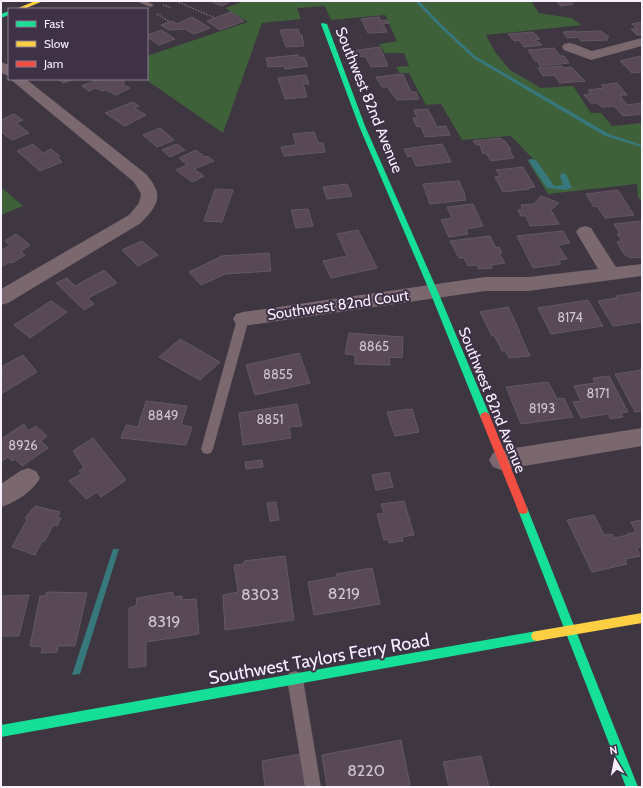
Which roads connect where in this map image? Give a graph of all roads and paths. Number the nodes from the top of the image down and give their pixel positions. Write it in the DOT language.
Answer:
graph roads {
  1 [pos="40,1"];
  2 [pos="140,1"];
  3 [pos="176,1"];
  4 [pos="22,8"];
  5 [pos="143,8"];
  6 [pos="215,18"];
  7 [pos="324,24"];
  8 [pos="642,42"];
  9 [pos="569,47"];
  10 [pos="591,56"];
  11 [pos="599,69"];
  12 [pos="18,80"];
  13 [pos="585,232"];
  14 [pos="642,270"];
  15 [pos="611,274"];
  16 [pos="433,291"];
  17 [pos="1,298"];
  18 [pos="243,319"];
  19 [pos="642,437"];
  20 [pos="207,449"];
  21 [pos="501,460"];
  22 [pos="28,478"];
  23 [pos="1,497"];
  24 [pos="642,618"];
  25 [pos="571,630"];
  26 [pos="295,679"];
  27 [pos="1,731"];
  28 [pos="313,787"];
  29 [pos="632,787"];
  1 -- 4 [label="street"];
  2 -- 5 [label="lane"];
  3 -- 6 [label="path"];
  7 -- 16 [label="street, Southwest 82nd Avenue"];
  8 -- 10 [label="street"];
  9 -- 10 [label="street"];
  10 -- 11 [label="street"];
  12 -- 17 [label="street"];
  13 -- 15 [label="street"];
  14 -- 15 [label="street, Southwest 82nd Court"];
  15 -- 16 [label="street, Southwest 82nd Court"];
  16 -- 18 [label="street, Southwest 82nd Court"];
  16 -- 21 [label="street, Southwest 82nd Avenue"];
  18 -- 20 [label="lane"];
  19 -- 21 [label="street"];
  21 -- 25 [label="street, Southwest 82nd Avenue"];
  22 -- 23 [label="street"];
  24 -- 25 [label="street, Southwest Taylors Ferry Road"];
  25 -- 26 [label="street, Southwest Taylors Ferry Road"];
  25 -- 29 [label="street, Southwest 82nd Avenue"];
  26 -- 27 [label="street, Southwest Taylors Ferry Road"];
  26 -- 28 [label="lane"];
}
